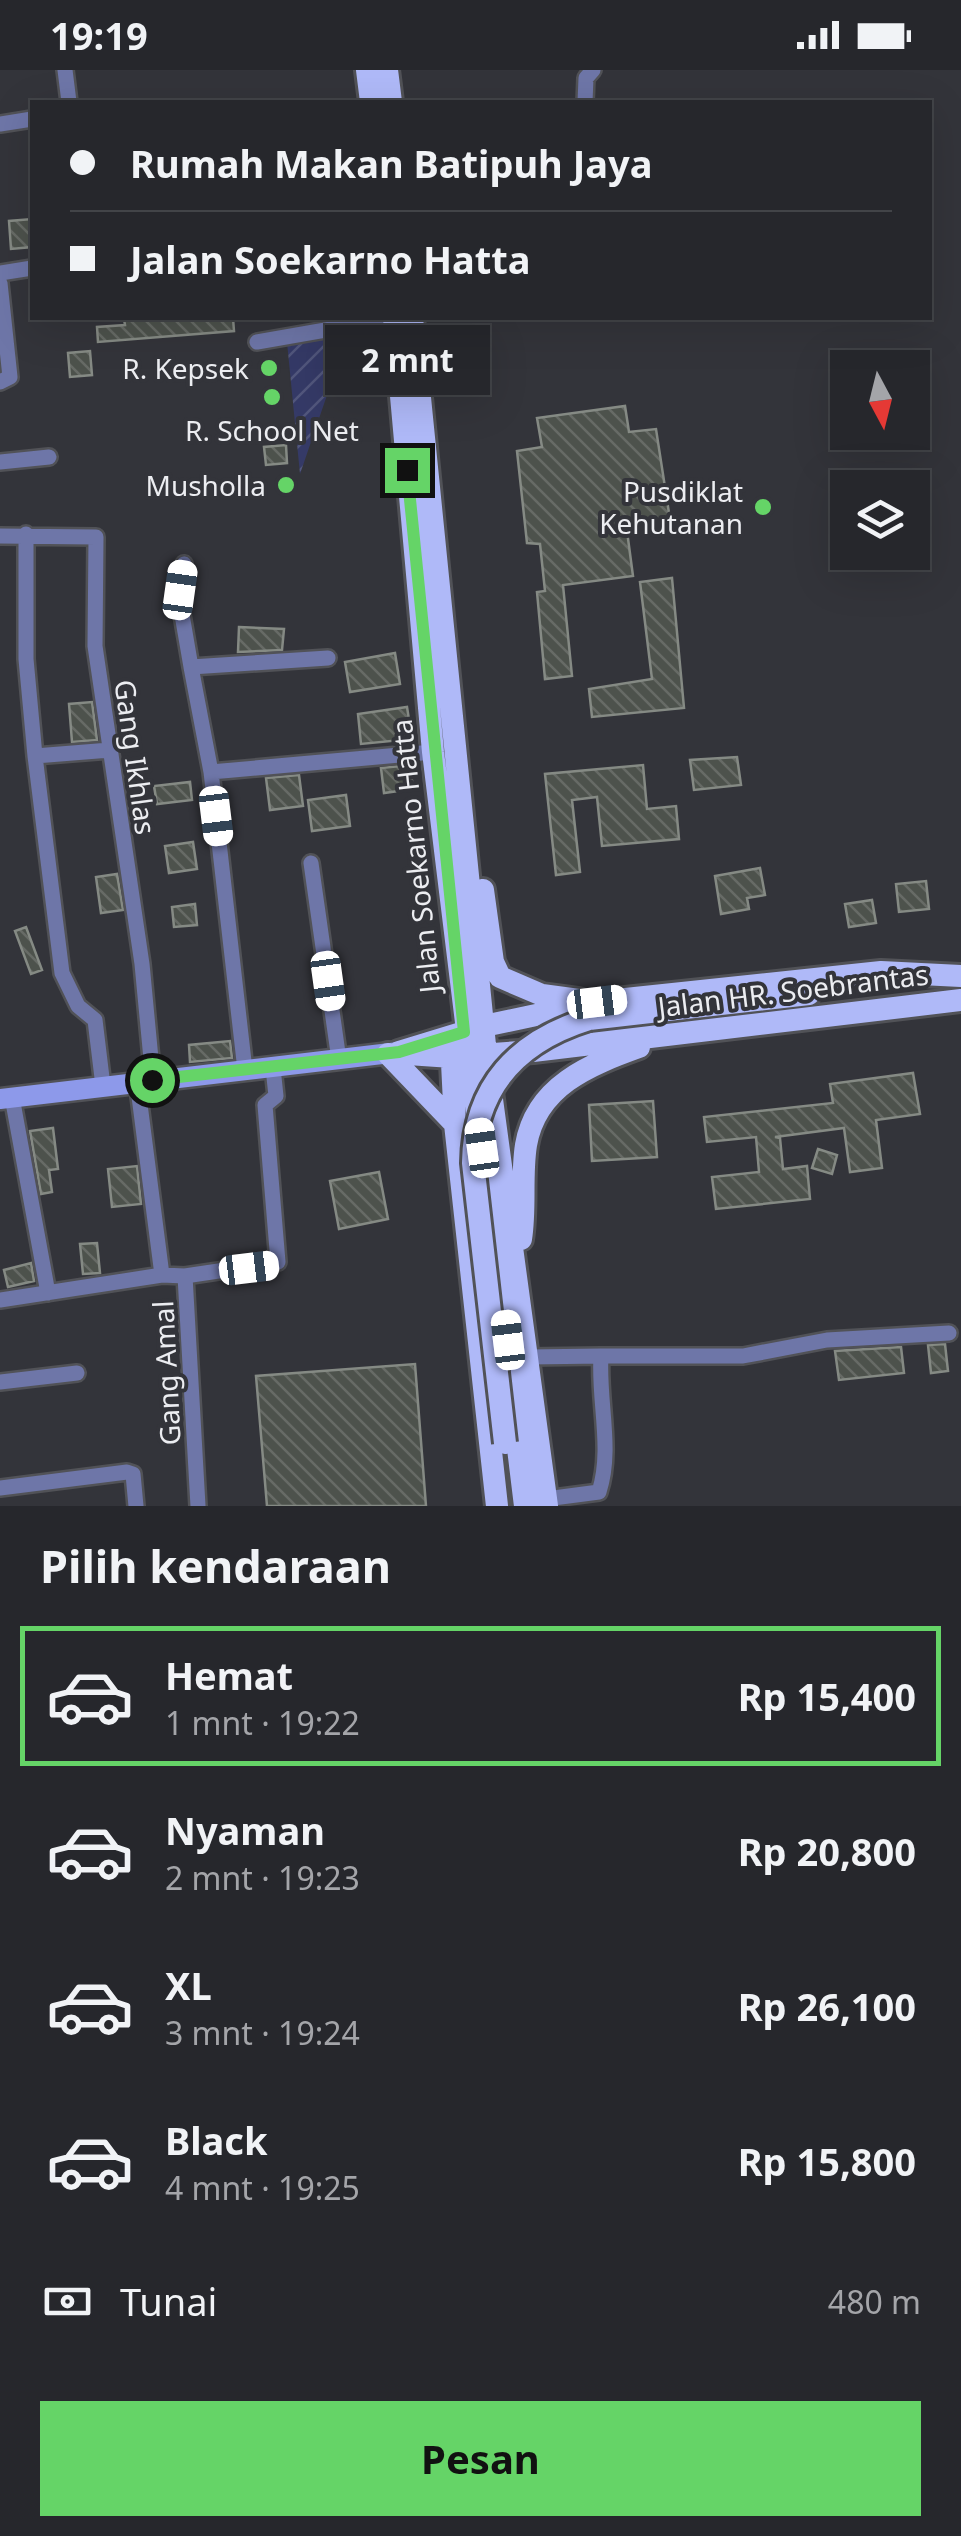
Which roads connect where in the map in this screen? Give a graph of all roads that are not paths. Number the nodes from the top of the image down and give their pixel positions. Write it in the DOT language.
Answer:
graph roads {
  1 [pos="66,70"];
  2 [pos="366,70"];
  3 [pos="387,70"];
  4 [pos="593,70"];
  5 [pos="69,100"];
  6 [pos="371,100"];
  7 [pos="390,100"];
  8 [pos="585,100"];
  9 [pos="30,119"];
  10 [pos="0,124"];
  11 [pos="30,268"];
  12 [pos="0,272"];
  13 [pos="0,283"];
  14 [pos="2,308"];
  15 [pos="383,320"];
  16 [pos="394,320"];
  17 [pos="412,320"];
  18 [pos="258,342"];
  19 [pos="0,382"];
  20 [pos="411,401"];
  21 [pos="49,458"];
  22 [pos="0,462"];
  23 [pos="26,534"];
  24 [pos="0,536"];
  25 [pos="184,564"];
  26 [pos="328,658"];
  27 [pos="191,667"];
  28 [pos="110,750"];
  29 [pos="433,752"];
  30 [pos="36,756"];
  31 [pos="211,772"];
  32 [pos="457,795"];
  33 [pos="312,862"];
  34 [pos="960,984"];
  35 [pos="593,1011"];
  36 [pos="675,1034"];
  37 [pos="468,1044"];
  38 [pos="394,1053"];
  39 [pos="339,1060"];
  40 [pos="274,1068"];
  41 [pos="245,1070"];
  42 [pos="145,1080"];
  43 [pos="104,1086"];
  44 [pos="6,1098"];
  45 [pos="455,1124"];
  46 [pos="516,1266"];
  47 [pos="162,1275"];
  48 [pos="186,1276"];
  49 [pos="48,1293"];
  50 [pos="0,1300"];
  51 [pos="948,1333"];
  52 [pos="601,1356"];
  53 [pos="529,1357"];
  54 [pos="77,1373"];
  55 [pos="0,1382"];
  56 [pos="0,1488"];
  57 [pos="539,1504"];
  58 [pos="136,1506"];
  59 [pos="198,1506"];
  60 [pos="496,1506"];
  61 [pos="512,1506"];
  1 -- 5 [label="street"];
  2 -- 6 [label="main road"];
  3 -- 7 [label="main road"];
  4 -- 8 [label="street"];
  9 -- 10 [label="street"];
  11 -- 12 [label="street"];
  13 -- 14 [label="street"];
  14 -- 19 [label="street"];
  15 -- 18 [label="street"];
  16 -- 20 [label="main road, Jalan Soekarno Hatta"];
  17 -- 20 [label="main road, Jalan Soekarno Hatta"];
  20 -- 29 [label="main road, Jalan Soekarno Hatta"];
  20 -- 32 [label="main road, Jalan Soekarno Hatta"];
  21 -- 22 [label="street"];
  23 -- 24 [label="street, Gang Ikhlas"];
  23 -- 28 [label="street, Gang Ikhlas"];
  23 -- 30 [label="street"];
  25 -- 27 [label="street"];
  26 -- 27 [label="street"];
  27 -- 31 [label="street"];
  28 -- 30 [label="street"];
  28 -- 42 [label="street, Gang Ikhlas"];
  29 -- 31 [label="street"];
  29 -- 37 [label="main road, Jalan Soekarno Hatta"];
  30 -- 43 [label="street"];
  31 -- 41 [label="street"];
  32 -- 35 [label="main road"];
  32 -- 37 [label="main road, Jalan Soekarno Hatta"];
  33 -- 39 [label="street"];
  34 -- 35 [label="main road"];
  34 -- 36 [label="main road, Jalan HR. Soebrantas"];
  35 -- 37 [label="main road"];
  35 -- 61 [label="main road, bridge"];
  36 -- 37 [label="main road, Jalan HR. Soebrantas"];
  36 -- 46 [label="main road"];
  37 -- 38 [label="main road"];
  37 -- 45 [label="main road"];
  37 -- 46 [label="main road, Jalan Soekarno Hatta"];
  37 -- 57 [label="main road, Jalan Soekarno Hatta"];
  38 -- 39 [label="main road"];
  38 -- 45 [label="main road"];
  39 -- 40 [label="main road"];
  40 -- 41 [label="main road"];
  40 -- 48 [label="street"];
  41 -- 42 [label="main road"];
  42 -- 43 [label="main road"];
  42 -- 47 [label="street, Gang Amal"];
  43 -- 44 [label="main road"];
  44 -- 49 [label="street"];
  45 -- 60 [label="main road"];
  46 -- 53 [label="main road, Jalan Soekarno Hatta"];
  47 -- 48 [label="street, Gang Amal"];
  47 -- 49 [label="street"];
  48 -- 59 [label="street, Gang Amal"];
  49 -- 50 [label="street"];
  51 -- 52 [label="street"];
  52 -- 53 [label="street"];
  52 -- 57 [label="street"];
  53 -- 57 [label="main road, Jalan Soekarno Hatta"];
  54 -- 55 [label="street"];
  56 -- 58 [label="street"];
}
